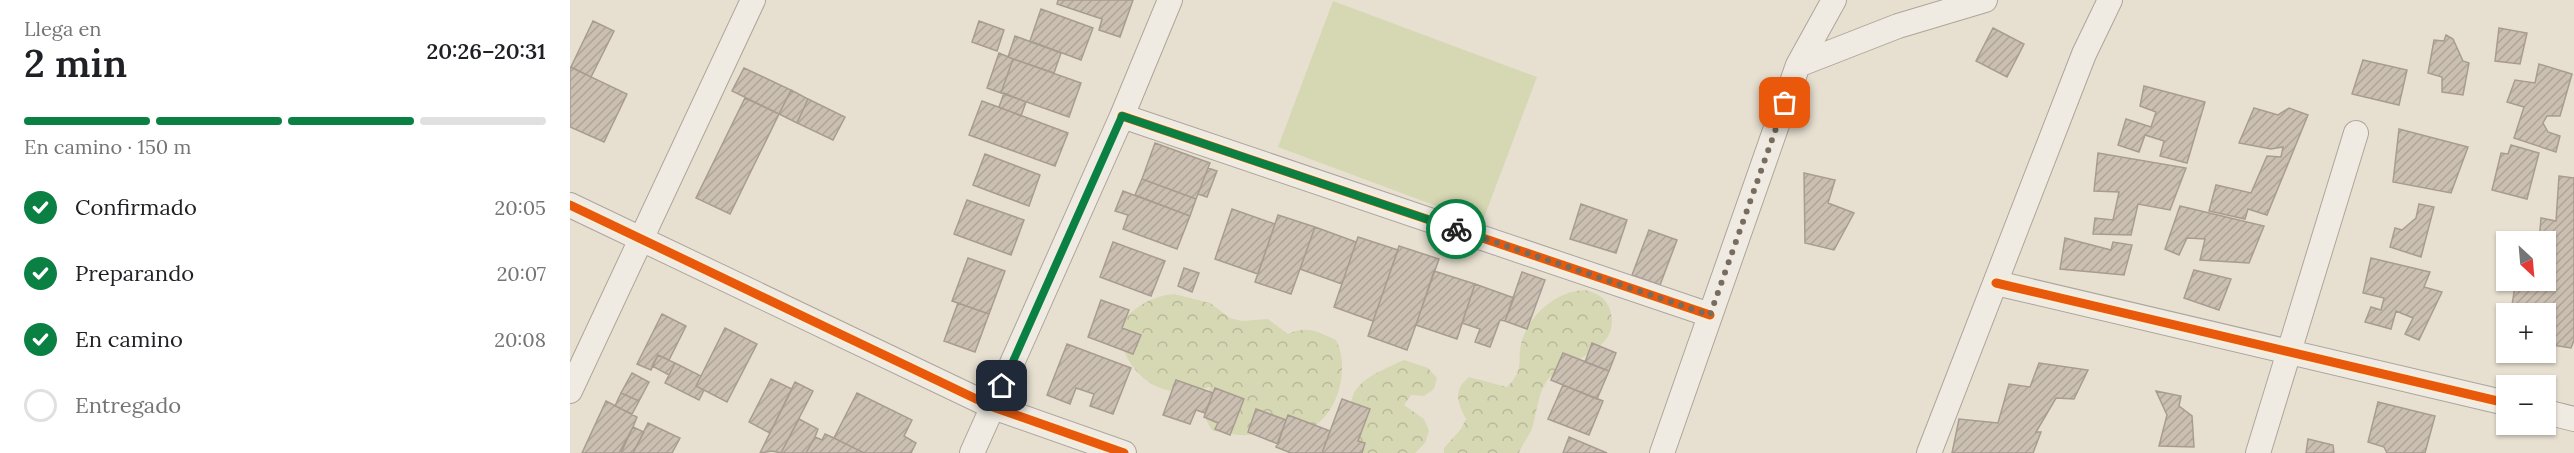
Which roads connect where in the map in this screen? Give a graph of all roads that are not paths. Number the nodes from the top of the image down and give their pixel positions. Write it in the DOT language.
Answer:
graph roads {
  1 [pos="753,0"];
  2 [pos="1170,0"];
  3 [pos="1834,0"];
  4 [pos="1985,0"];
  5 [pos="2110,0"];
  6 [pos="1798,65"];
  7 [pos="1122,116"];
  8 [pos="2356,133"];
  9 [pos="570,205"];
  10 [pos="640,240"];
  11 [pos="1996,284"];
  12 [pos="1710,315"];
  13 [pos="2290,353"];
  14 [pos="570,391"];
  15 [pos="2496,401"];
  16 [pos="993,407"];
  17 [pos="2556,414"];
  18 [pos="2574,419"];
  19 [pos="972,453"];
  20 [pos="1124,453"];
  21 [pos="1662,453"];
  22 [pos="1929,453"];
  23 [pos="2258,453"];
  1 -- 10 [label="street"];
  2 -- 7 [label="street"];
  3 -- 6 [label="street"];
  4 -- 6 [label="street"];
  5 -- 11 [label="street"];
  6 -- 12 [label="street"];
  7 -- 12 [label="street"];
  7 -- 16 [label="street"];
  8 -- 13 [label="street"];
  9 -- 10 [label="street"];
  10 -- 14 [label="street"];
  10 -- 16 [label="street"];
  11 -- 13 [label="street"];
  11 -- 22 [label="street"];
  12 -- 21 [label="street"];
  13 -- 15 [label="street"];
  13 -- 23 [label="street"];
  16 -- 19 [label="street"];
  16 -- 20 [label="street"];
  17 -- 18 [label="street"];
}
